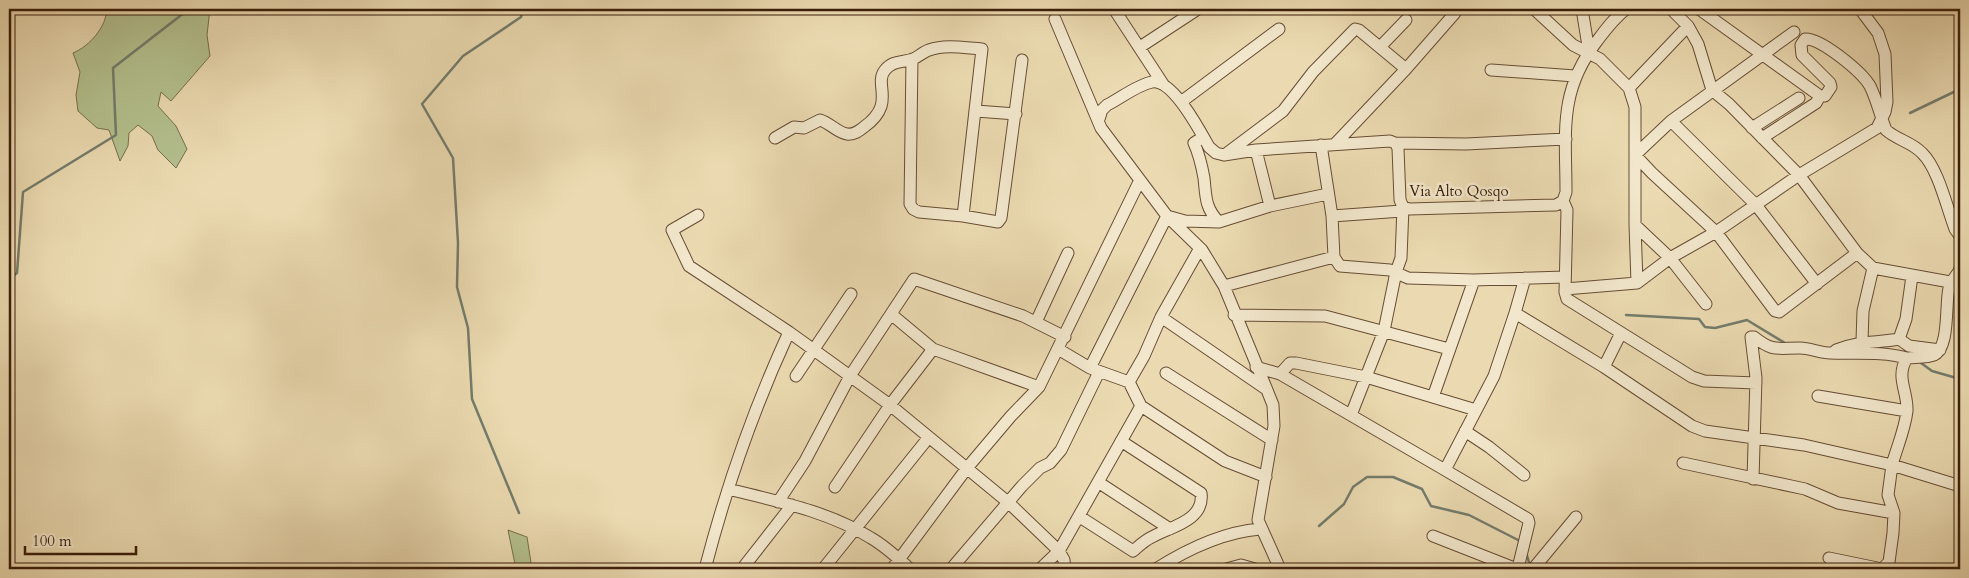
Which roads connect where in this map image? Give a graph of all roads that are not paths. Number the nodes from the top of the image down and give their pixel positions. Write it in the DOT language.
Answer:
graph roads {
  1 [pos="1114,9"];
  2 [pos="1198,9"];
  3 [pos="1534,9"];
  4 [pos="1582,9"];
  5 [pos="1626,9"];
  6 [pos="1671,9"];
  7 [pos="1699,9"];
  8 [pos="1860,9"];
  9 [pos="1455,13"];
  10 [pos="1055,19"];
  11 [pos="1406,20"];
  12 [pos="1688,26"];
  13 [pos="1279,29"];
  14 [pos="1794,32"];
  15 [pos="1380,47"];
  16 [pos="1140,48"];
  17 [pos="1589,52"];
  18 [pos="1761,54"];
  19 [pos="912,59"];
  20 [pos="1022,60"];
  21 [pos="1406,69"];
  22 [pos="1492,70"];
  23 [pos="1575,76"];
  24 [pos="1163,84"];
  25 [pos="1629,88"];
  26 [pos="1712,90"];
  27 [pos="1820,96"];
  28 [pos="1799,98"];
  29 [pos="1181,102"];
  30 [pos="976,111"];
  31 [pos="1016,114"];
  32 [pos="1099,119"];
  33 [pos="1882,120"];
  34 [pos="1671,121"];
  35 [pos="1752,128"];
  36 [pos="1203,137"];
  37 [pos="775,138"];
  38 [pos="1762,138"];
  39 [pos="1566,139"];
  40 [pos="1395,143"];
  41 [pos="1335,144"];
  42 [pos="1322,146"];
  43 [pos="1256,150"];
  44 [pos="1224,155"];
  45 [pos="1635,155"];
  46 [pos="1799,175"];
  47 [pos="1140,180"];
  48 [pos="1328,194"];
  49 [pos="1563,201"];
  50 [pos="1756,205"];
  51 [pos="1270,206"];
  52 [pos="1402,209"];
  53 [pos="698,216"];
  54 [pos="962,216"];
  55 [pos="1167,216"];
  56 [pos="1332,216"];
  57 [pos="1219,222"];
  58 [pos="1636,225"];
  59 [pos="1716,232"];
  60 [pos="1960,236"];
  61 [pos="1200,248"];
  62 [pos="1068,253"];
  63 [pos="1857,253"];
  64 [pos="1334,257"];
  65 [pos="1670,258"];
  66 [pos="1873,268"];
  67 [pos="1960,269"];
  68 [pos="1396,272"];
  69 [pos="1912,276"];
  70 [pos="1565,277"];
  71 [pos="1525,278"];
  72 [pos="1474,280"];
  73 [pos="1950,282"];
  74 [pos="1637,284"];
  75 [pos="1817,284"];
  76 [pos="1224,286"];
  77 [pos="1565,289"];
  78 [pos="851,294"];
  79 [pos="1706,304"];
  80 [pos="1515,313"];
  81 [pos="891,314"];
  82 [pos="1234,314"];
  83 [pos="1161,316"];
  84 [pos="1036,322"];
  85 [pos="1384,331"];
  86 [pos="789,332"];
  87 [pos="1621,332"];
  88 [pos="1065,337"];
  89 [pos="1899,339"];
  90 [pos="1862,342"];
  91 [pos="1449,348"];
  92 [pos="933,349"];
  93 [pos="1058,349"];
  94 [pos="813,350"];
  95 [pos="1940,350"];
  96 [pos="1828,354"];
  97 [pos="1907,358"];
  98 [pos="1604,366"];
  99 [pos="1256,367"];
  100 [pos="1095,370"];
  101 [pos="1166,373"];
  102 [pos="1280,374"];
  103 [pos="796,376"];
  104 [pos="850,376"];
  105 [pos="1366,377"];
  106 [pos="1129,382"];
  107 [pos="1756,383"];
  108 [pos="1039,387"];
  109 [pos="1267,390"];
  110 [pos="1818,396"];
  111 [pos="1433,397"];
  112 [pos="890,405"];
  113 [pos="1141,406"];
  114 [pos="1476,410"];
  115 [pos="1907,411"];
  116 [pos="1351,415"];
  117 [pos="1465,431"];
  118 [pos="929,437"];
  119 [pos="1754,438"];
  120 [pos="1272,440"];
  121 [pos="1121,441"];
  122 [pos="1683,463"];
  123 [pos="1892,465"];
  124 [pos="967,468"];
  125 [pos="1445,470"];
  126 [pos="1524,475"];
  127 [pos="1266,476"];
  128 [pos="1753,479"];
  129 [pos="1098,482"];
  130 [pos="1960,486"];
  131 [pos="835,488"];
  132 [pos="728,489"];
  133 [pos="778,502"];
  134 [pos="1009,503"];
  135 [pos="792,505"];
  136 [pos="1894,513"];
  137 [pos="1080,517"];
  138 [pos="1576,517"];
  139 [pos="1170,529"];
  140 [pos="1260,529"];
  141 [pos="855,530"];
  142 [pos="1433,536"];
  143 [pos="1059,551"];
  144 [pos="1829,558"];
  145 [pos="896,565"];
  146 [pos="705,569"];
  147 [pos="742,569"];
  148 [pos="823,569"];
  149 [pos="910,569"];
  150 [pos="951,569"];
  151 [pos="1040,569"];
  152 [pos="1065,569"];
  153 [pos="1156,569"];
  154 [pos="1226,569"];
  155 [pos="1255,569"];
  156 [pos="1280,569"];
  157 [pos="1519,569"];
  158 [pos="1532,569"];
  1 -- 16 [label="street"];
  2 -- 16 [label="street"];
  3 -- 17 [label="street"];
  4 -- 17 [label="street"];
  5 -- 17 [label="street"];
  6 -- 12 [label="street"];
  7 -- 18 [label="street"];
  8 -- 33 [label="street"];
  9 -- 21 [label="street"];
  10 -- 32 [label="street"];
  11 -- 15 [label="street"];
  12 -- 25 [label="street"];
  12 -- 26 [label="street"];
  13 -- 29 [label="street"];
  14 -- 18 [label="street"];
  15 -- 21 [label="street"];
  15 -- 44 [label="street"];
  16 -- 24 [label="street"];
  17 -- 23 [label="street"];
  17 -- 25 [label="street"];
  18 -- 26 [label="street"];
  18 -- 27 [label="street"];
  19 -- 30 [label="street"];
  19 -- 37 [label="street"];
  19 -- 54 [label="street"];
  20 -- 31 [label="street"];
  21 -- 41 [label="street"];
  22 -- 23 [label="street"];
  23 -- 39 [label="street"];
  24 -- 29 [label="street"];
  24 -- 32 [label="street"];
  25 -- 45 [label="street"];
  26 -- 34 [label="street"];
  26 -- 35 [label="street"];
  27 -- 33 [label="street"];
  27 -- 38 [label="street"];
  28 -- 35 [label="street"];
  29 -- 36 [label="street"];
  30 -- 31 [label="street"];
  30 -- 54 [label="street"];
  31 -- 54 [label="street"];
  32 -- 47 [label="street"];
  33 -- 46 [label="street"];
  33 -- 60 [label="street"];
  34 -- 45 [label="street"];
  34 -- 50 [label="street"];
  35 -- 38 [label="street"];
  36 -- 44 [label="street"];
  36 -- 57 [label="street"];
  38 -- 46 [label="street"];
  39 -- 40 [label="street"];
  39 -- 49 [label="street"];
  40 -- 41 [label="street"];
  40 -- 52 [label="street, Via Alto Qosqo"];
  41 -- 42 [label="street"];
  42 -- 43 [label="street"];
  42 -- 48 [label="street"];
  43 -- 44 [label="street"];
  43 -- 51 [label="street"];
  45 -- 58 [label="street"];
  45 -- 59 [label="street"];
  46 -- 50 [label="street"];
  46 -- 63 [label="street"];
  47 -- 55 [label="street"];
  47 -- 88 [label="street"];
  48 -- 51 [label="street"];
  48 -- 56 [label="street"];
  49 -- 52 [label="street, Via Alto Qosqo"];
  49 -- 70 [label="street"];
  50 -- 59 [label="street"];
  50 -- 75 [label="street"];
  51 -- 57 [label="street"];
  52 -- 56 [label="street"];
  52 -- 68 [label="street"];
  53 -- 86 [label="street"];
  55 -- 57 [label="street"];
  55 -- 61 [label="street"];
  55 -- 100 [label="street"];
  56 -- 64 [label="street"];
  58 -- 65 [label="street"];
  58 -- 74 [label="street"];
  59 -- 65 [label="street"];
  59 -- 75 [label="street"];
  61 -- 76 [label="street"];
  61 -- 83 [label="street"];
  62 -- 84 [label="street"];
  63 -- 66 [label="street"];
  63 -- 75 [label="street"];
  64 -- 68 [label="street"];
  64 -- 76 [label="street"];
  65 -- 74 [label="street"];
  65 -- 79 [label="street"];
  66 -- 69 [label="street"];
  66 -- 90 [label="street"];
  67 -- 73 [label="street"];
  68 -- 72 [label="street"];
  68 -- 85 [label="street"];
  69 -- 73 [label="street"];
  69 -- 89 [label="street"];
  70 -- 71 [label="street"];
  70 -- 77 [label="street"];
  71 -- 72 [label="street"];
  71 -- 80 [label="street"];
  72 -- 91 [label="street"];
  73 -- 95 [label="street"];
  74 -- 77 [label="street"];
  76 -- 82 [label="street"];
  77 -- 87 [label="street"];
  78 -- 94 [label="street"];
  80 -- 98 [label="street"];
  80 -- 114 [label="street"];
  81 -- 84 [label="street"];
  81 -- 92 [label="street"];
  81 -- 104 [label="street"];
  82 -- 85 [label="street"];
  82 -- 99 [label="street"];
  83 -- 106 [label="street"];
  83 -- 109 [label="street"];
  84 -- 88 [label="street"];
  85 -- 91 [label="street"];
  85 -- 105 [label="street"];
  86 -- 94 [label="street"];
  86 -- 132 [label="street"];
  87 -- 98 [label="street"];
  87 -- 107 [label="street"];
  88 -- 93 [label="street"];
  89 -- 90 [label="street"];
  89 -- 95 [label="street"];
  90 -- 96 [label="street"];
  91 -- 111 [label="street"];
  92 -- 108 [label="street"];
  92 -- 112 [label="street"];
  93 -- 100 [label="street"];
  93 -- 108 [label="street"];
  94 -- 103 [label="street"];
  94 -- 104 [label="street"];
  95 -- 97 [label="street"];
  96 -- 97 [label="street"];
  96 -- 107 [label="street"];
  97 -- 115 [label="street"];
  98 -- 119 [label="street"];
  99 -- 102 [label="street"];
  99 -- 109 [label="street"];
  100 -- 106 [label="street"];
  100 -- 134 [label="street"];
  101 -- 120 [label="street"];
  102 -- 105 [label="street"];
  102 -- 116 [label="street"];
  104 -- 112 [label="street"];
  104 -- 133 [label="street"];
  105 -- 111 [label="street"];
  105 -- 116 [label="street"];
  106 -- 113 [label="street"];
  107 -- 119 [label="street"];
  108 -- 124 [label="street"];
  109 -- 120 [label="street"];
  110 -- 115 [label="street"];
  111 -- 114 [label="street"];
  112 -- 118 [label="street"];
  112 -- 131 [label="street"];
  113 -- 121 [label="street"];
  113 -- 127 [label="street"];
  114 -- 117 [label="street"];
  115 -- 123 [label="street"];
  116 -- 125 [label="street"];
  117 -- 125 [label="street"];
  117 -- 126 [label="street"];
  118 -- 124 [label="street"];
  118 -- 141 [label="street"];
  119 -- 123 [label="street"];
  119 -- 128 [label="street"];
  120 -- 127 [label="street"];
  121 -- 129 [label="street"];
  121 -- 139 [label="street"];
  122 -- 128 [label="street"];
  123 -- 130 [label="street"];
  123 -- 136 [label="street"];
  124 -- 134 [label="street"];
  124 -- 145 [label="street"];
  125 -- 157 [label="street"];
  127 -- 140 [label="street"];
  128 -- 136 [label="street"];
  129 -- 137 [label="street"];
  129 -- 139 [label="street"];
  132 -- 133 [label="street"];
  132 -- 146 [label="street"];
  133 -- 135 [label="street"];
  134 -- 143 [label="street"];
  134 -- 150 [label="street"];
  135 -- 141 [label="street"];
  135 -- 147 [label="street"];
  136 -- 144 [label="street"];
  137 -- 139 [label="street"];
  137 -- 143 [label="street"];
  138 -- 158 [label="street"];
  140 -- 153 [label="street"];
  140 -- 156 [label="street"];
  141 -- 145 [label="street"];
  141 -- 148 [label="street"];
  142 -- 157 [label="street"];
  143 -- 151 [label="street"];
  143 -- 152 [label="street"];
  145 -- 149 [label="street"];
  154 -- 155 [label="street"];
}
